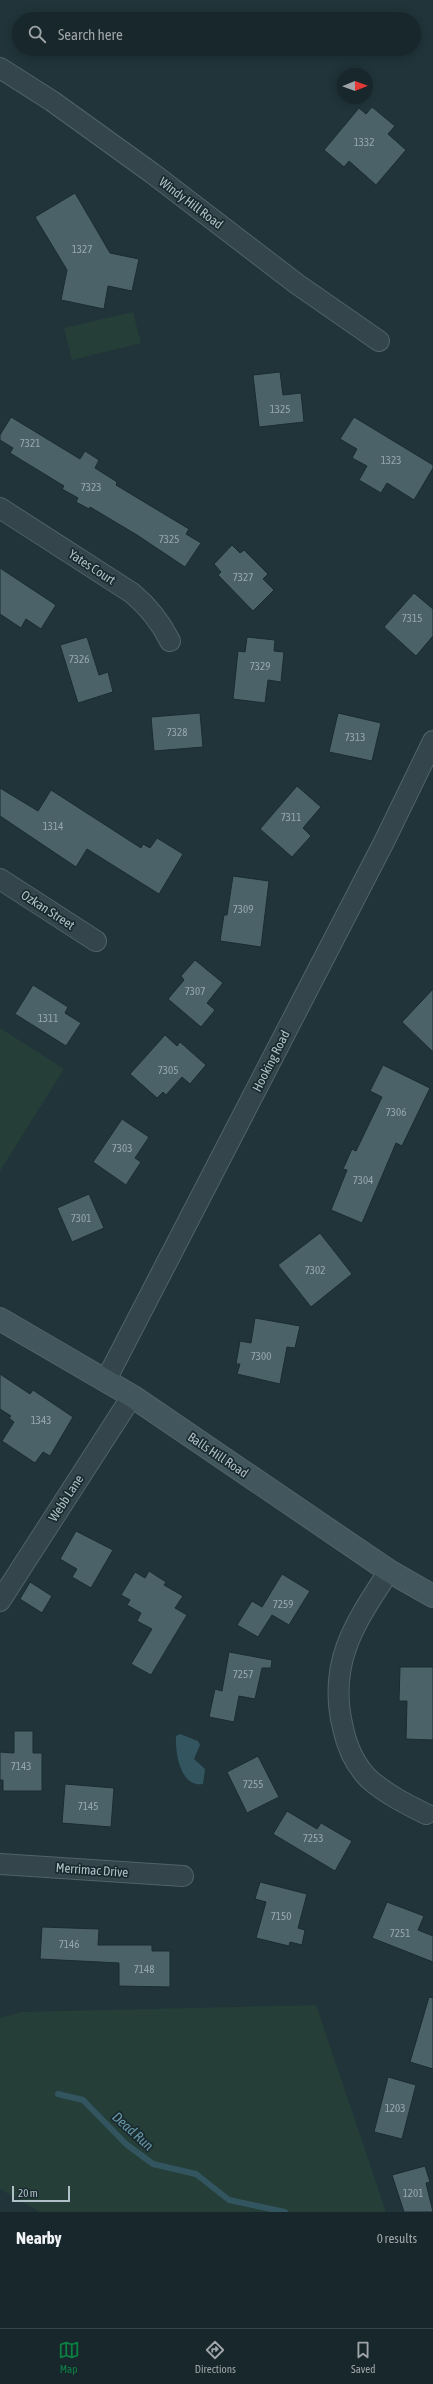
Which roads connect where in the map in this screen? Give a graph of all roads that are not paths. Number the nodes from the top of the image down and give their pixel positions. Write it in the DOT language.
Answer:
graph roads {
  1 [pos="0,68"];
  2 [pos="379,340"];
  3 [pos="0,508"];
  4 [pos="170,641"];
  5 [pos="433,741"];
  6 [pos="0,879"];
  7 [pos="96,941"];
  8 [pos="0,1319"];
  9 [pos="106,1380"];
  10 [pos="132,1396"];
  11 [pos="389,1571"];
  12 [pos="433,1596"];
  13 [pos="0,1601"];
  14 [pos="426,1814"];
  15 [pos="0,1864"];
  16 [pos="183,1876"];
  1 -- 2 [label="street, Windy Hill Road"];
  3 -- 4 [label="street, Yates Court"];
  5 -- 9 [label="street, Hooking Road"];
  6 -- 7 [label="street, Ozkan Street"];
  8 -- 9 [label="street, Balls Hill Road"];
  9 -- 10 [label="street, Balls Hill Road"];
  10 -- 11 [label="street, Balls Hill Road"];
  10 -- 13 [label="street, Webb Lane"];
  11 -- 12 [label="street, Balls Hill Road"];
  11 -- 14 [label="street"];
  15 -- 16 [label="street, Merrimac Drive"];
}
